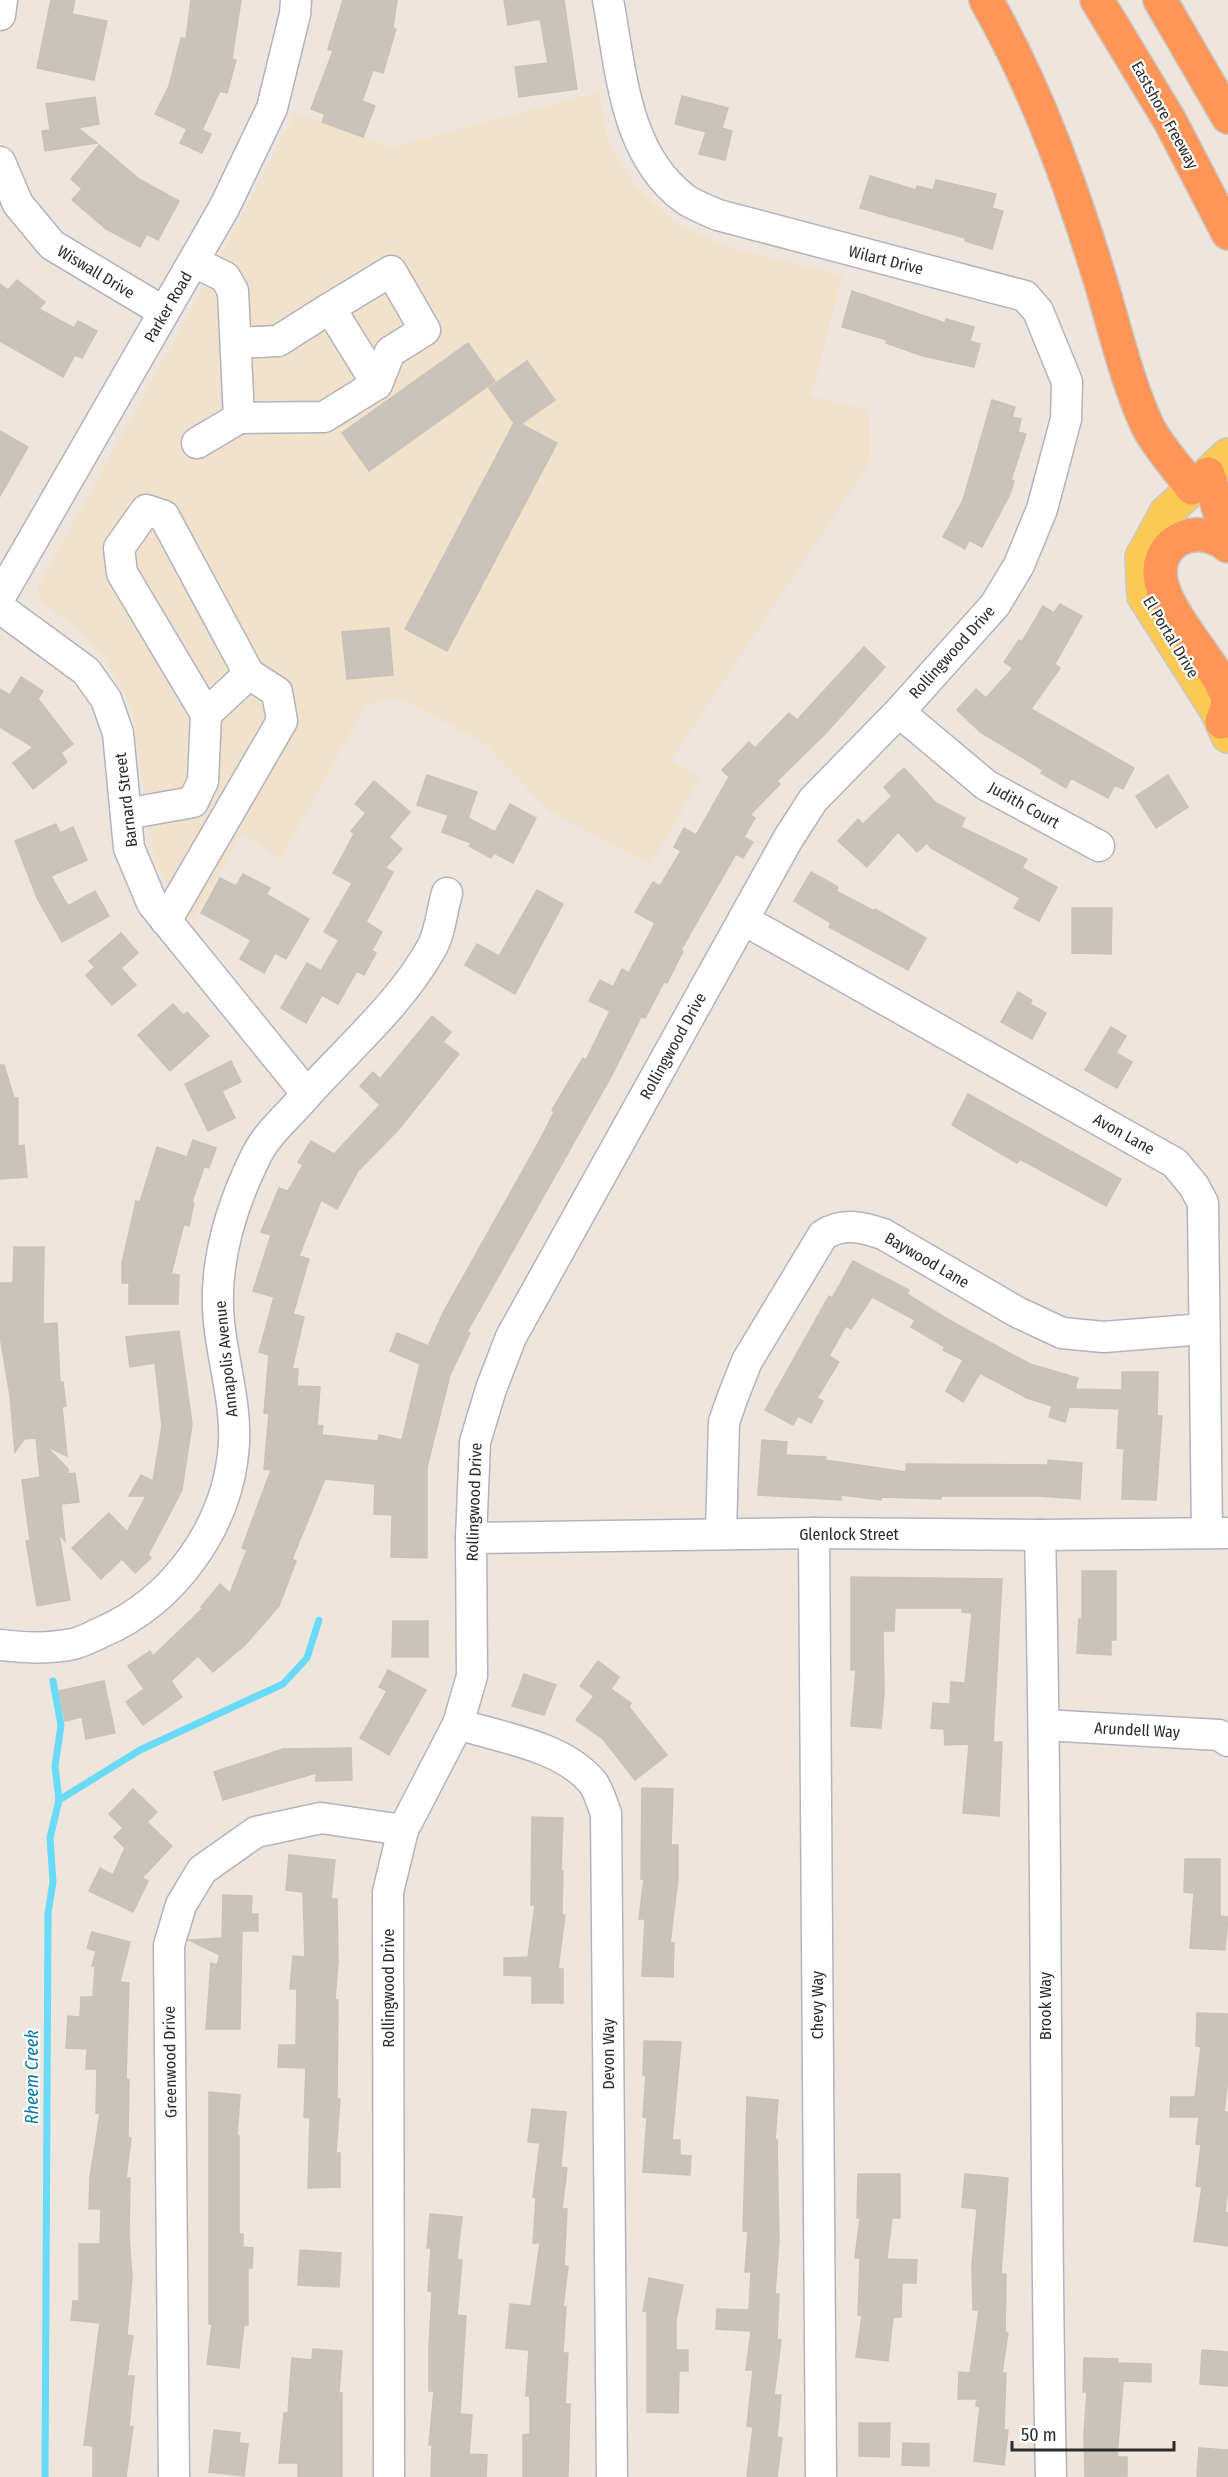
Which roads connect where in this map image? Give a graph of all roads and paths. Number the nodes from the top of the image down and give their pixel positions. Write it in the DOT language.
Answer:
graph roads {
  1 [pos="2,0"];
  2 [pos="296,0"];
  3 [pos="608,0"];
  4 [pos="986,0"];
  5 [pos="1097,0"];
  6 [pos="1160,0"];
  7 [pos="0,15"];
  8 [pos="1228,117"];
  9 [pos="0,162"];
  10 [pos="1228,233"];
  11 [pos="194,262"];
  12 [pos="330,308"];
  13 [pos="164,312"];
  14 [pos="236,343"];
  15 [pos="377,384"];
  16 [pos="240,418"];
  17 [pos="197,443"];
  18 [pos="1209,472"];
  19 [pos="1228,539"];
  20 [pos="1228,546"];
  21 [pos="1019,565"];
  22 [pos="0,597"];
  23 [pos="0,608"];
  24 [pos="249,674"];
  25 [pos="899,712"];
  26 [pos="206,714"];
  27 [pos="1225,729"];
  28 [pos="203,781"];
  29 [pos="244,789"];
  30 [pos="126,814"];
  31 [pos="1099,846"];
  32 [pos="447,893"];
  33 [pos="744,920"];
  34 [pos="166,921"];
  35 [pos="307,1094"];
  36 [pos="1203,1329"];
  37 [pos="814,1533"];
  38 [pos="1217,1533"];
  39 [pos="721,1534"];
  40 [pos="1040,1535"];
  41 [pos="471,1538"];
  42 [pos="0,1645"];
  43 [pos="458,1724"];
  44 [pos="1044,1725"];
  45 [pos="1228,1741"];
  46 [pos="403,1830"];
  47 [pos="174,2477"];
  48 [pos="389,2477"];
  49 [pos="612,2477"];
  50 [pos="821,2477"];
  51 [pos="1051,2477"];
  1 -- 7 [label="street"];
  2 -- 11 [label="street, Parker Road"];
  3 -- 21 [label="street, Wilart Drive"];
  4 -- 18 [label="highway"];
  5 -- 10 [label="highway, Eastshore Freeway"];
  6 -- 8 [label="highway"];
  9 -- 13 [label="street, Wiswall Drive"];
  11 -- 13 [label="street, Parker Road"];
  11 -- 14 [label="street"];
  12 -- 14 [label="street"];
  12 -- 15 [label="street"];
  12 -- 15 [label="street"];
  13 -- 22 [label="street, Parker Road"];
  14 -- 16 [label="street"];
  15 -- 16 [label="street"];
  16 -- 17 [label="street"];
  18 -- 19 [label="highway"];
  18 -- 27 [label="main road, El Portal Drive"];
  20 -- 27 [label="highway"];
  21 -- 25 [label="street, Rollingwood Drive"];
  23 -- 30 [label="street, Barnard Street"];
  24 -- 26 [label="street"];
  24 -- 26 [label="street"];
  24 -- 29 [label="street"];
  25 -- 31 [label="street, Judith Court"];
  25 -- 33 [label="street, Rollingwood Drive"];
  26 -- 28 [label="street"];
  28 -- 29 [label="street"];
  28 -- 30 [label="street"];
  29 -- 34 [label="street"];
  30 -- 34 [label="street, Barnard Street"];
  32 -- 35 [label="street, Annapolis Avenue"];
  33 -- 36 [label="street, Avon Lane"];
  33 -- 41 [label="street, Rollingwood Drive"];
  34 -- 35 [label="street, Barnard Street"];
  35 -- 42 [label="street, Annapolis Avenue"];
  36 -- 38 [label="street, Avon Lane"];
  36 -- 39 [label="street, Baywood Lane"];
  37 -- 39 [label="street, Glenlock Street"];
  37 -- 40 [label="street, Glenlock Street"];
  37 -- 50 [label="street, Chevy Way"];
  38 -- 40 [label="street, Glenlock Street"];
  39 -- 41 [label="street, Glenlock Street"];
  40 -- 44 [label="street, Brook Way"];
  41 -- 43 [label="street, Rollingwood Drive"];
  43 -- 46 [label="street, Rollingwood Drive"];
  43 -- 49 [label="street, Devon Way"];
  44 -- 45 [label="street, Arundell Way"];
  44 -- 51 [label="street, Brook Way"];
  46 -- 47 [label="street, Greenwood Drive"];
  46 -- 48 [label="street, Rollingwood Drive"];
}
